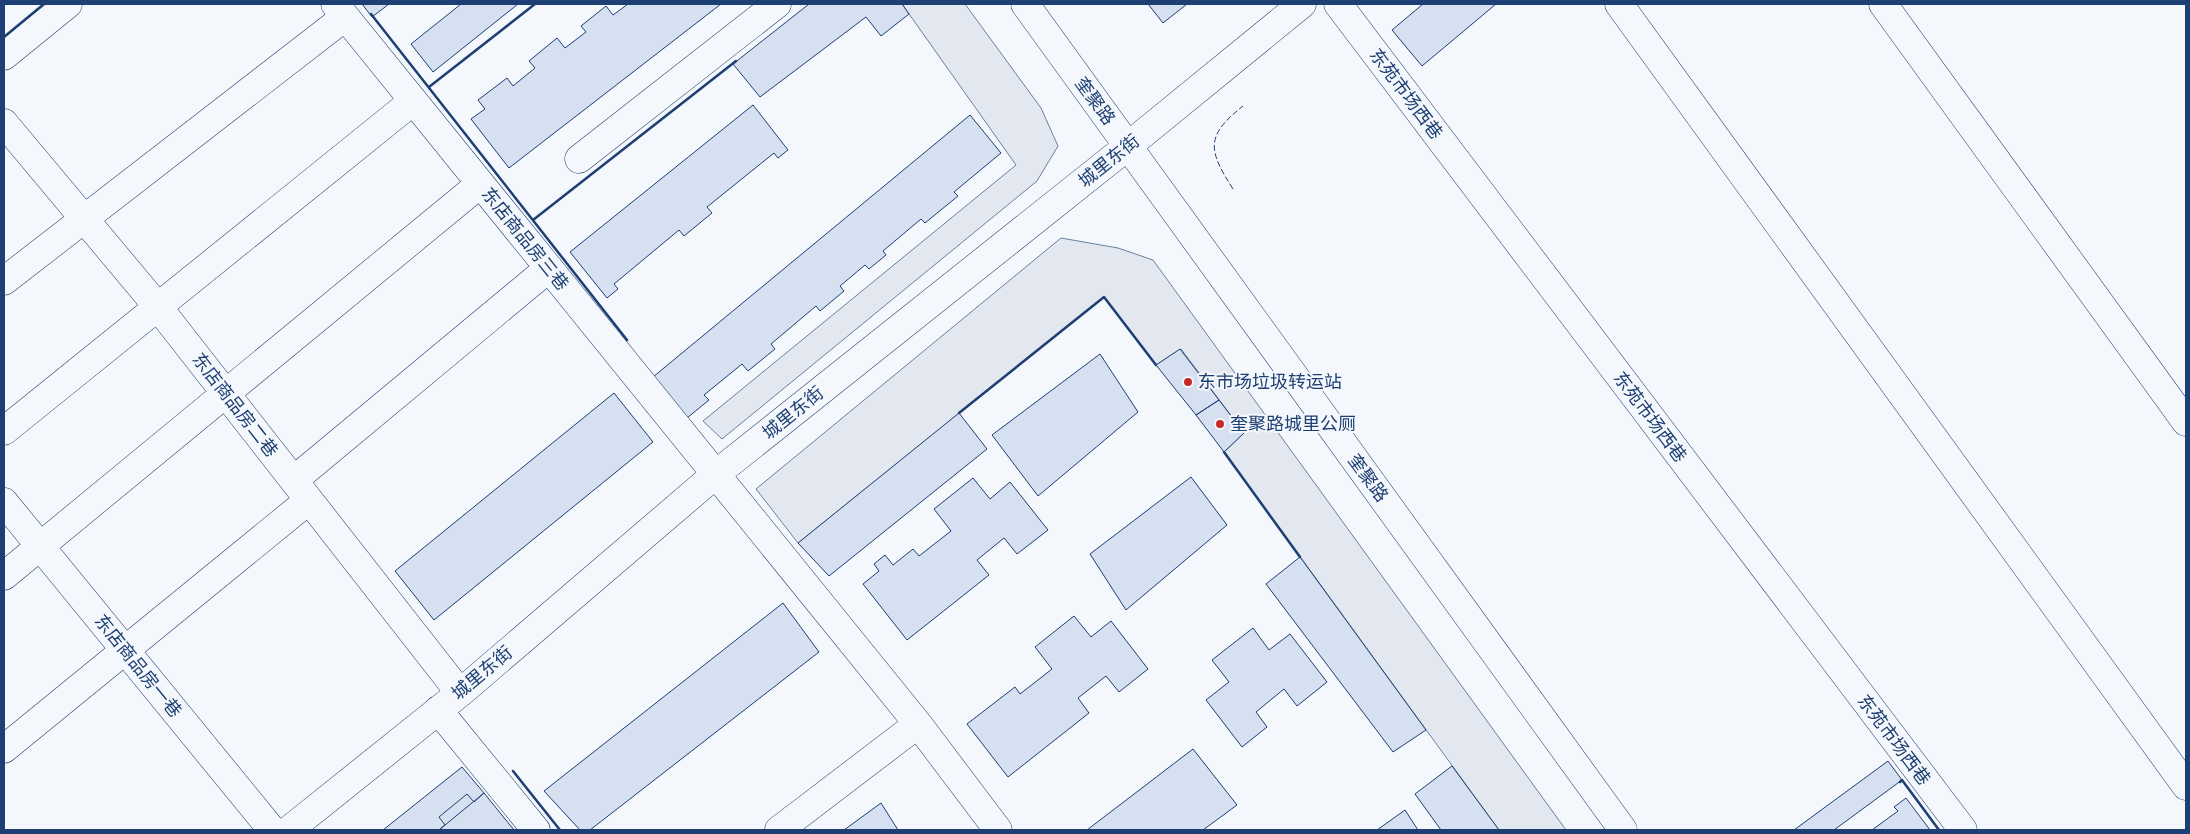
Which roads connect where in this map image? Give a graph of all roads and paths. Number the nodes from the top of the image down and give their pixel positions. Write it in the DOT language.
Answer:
graph roads {
  1 [pos="68,4"];
  2 [pos="777,4"];
  3 [pos="1025,4"];
  4 [pos="1302,4"];
  5 [pos="1338,4"];
  6 [pos="1619,4"];
  7 [pos="1883,4"];
  8 [pos="340,10"];
  9 [pos="4,56"];
  10 [pos="413,101"];
  11 [pos="4,123"];
  12 [pos="1128,146"];
  13 [pos="579,159"];
  14 [pos="480,184"];
  15 [pos="84,219"];
  16 [pos="548,268"];
  17 [pos="4,281"];
  18 [pos="158,306"];
  19 [pos="226,393"];
  20 [pos="2186,422"];
  21 [pos="4,431"];
  22 [pos="716,474"];
  23 [pos="302,490"];
  24 [pos="4,502"];
  25 [pos="40,546"];
  26 [pos="4,576"];
  27 [pos="125,650"];
  28 [pos="460,693"];
  29 [pos="438,710"];
  30 [pos="918,724"];
  31 [pos="4,749"];
  32 [pos="2186,786"];
  33 [pos="272,830"];
  34 [pos="289,830"];
  35 [pos="536,830"];
  36 [pos="779,830"];
  37 [pos="998,830"];
  38 [pos="1623,830"];
  39 [pos="1963,830"];
  1 -- 9 [label="street"];
  2 -- 13 [label="street"];
  3 -- 12 [label="street, 奎聚路"];
  4 -- 12 [label="street, 城里东街"];
  5 -- 39 [label="street, 东苑市场西巷"];
  6 -- 32 [label="street"];
  7 -- 20 [label="street"];
  8 -- 10 [label="street, 东店商品房三巷"];
  8 -- 15 [label="street"];
  10 -- 14 [label="street, 东店商品房三巷"];
  10 -- 18 [label="street"];
  11 -- 15 [label="street, 东店商品房二巷"];
  12 -- 22 [label="street, 城里东街"];
  12 -- 38 [label="street, 奎聚路"];
  14 -- 16 [label="street, 东店商品房三巷"];
  14 -- 19 [label="street"];
  15 -- 17 [label="street"];
  15 -- 18 [label="street, 东店商品房二巷"];
  16 -- 22 [label="street, 东店商品房三巷"];
  16 -- 23 [label="street"];
  18 -- 19 [label="street, 东店商品房二巷"];
  18 -- 21 [label="street"];
  19 -- 23 [label="street, 东店商品房二巷"];
  19 -- 25 [label="street"];
  22 -- 28 [label="street, 城里东街"];
  22 -- 30 [label="street, 东店商品房三巷"];
  23 -- 27 [label="street"];
  23 -- 28 [label="street, 东店商品房二巷"];
  24 -- 25 [label="street, 东店商品房一巷"];
  25 -- 26 [label="street"];
  25 -- 27 [label="street, 东店商品房一巷"];
  27 -- 31 [label="street"];
  27 -- 33 [label="street, 东店商品房一巷"];
  28 -- 29 [label="street, 城里东街"];
  29 -- 34 [label="street, 城里东街"];
  29 -- 35 [label="street"];
  30 -- 36 [label="street"];
  30 -- 37 [label="street, 东店商品房三巷"];
}
